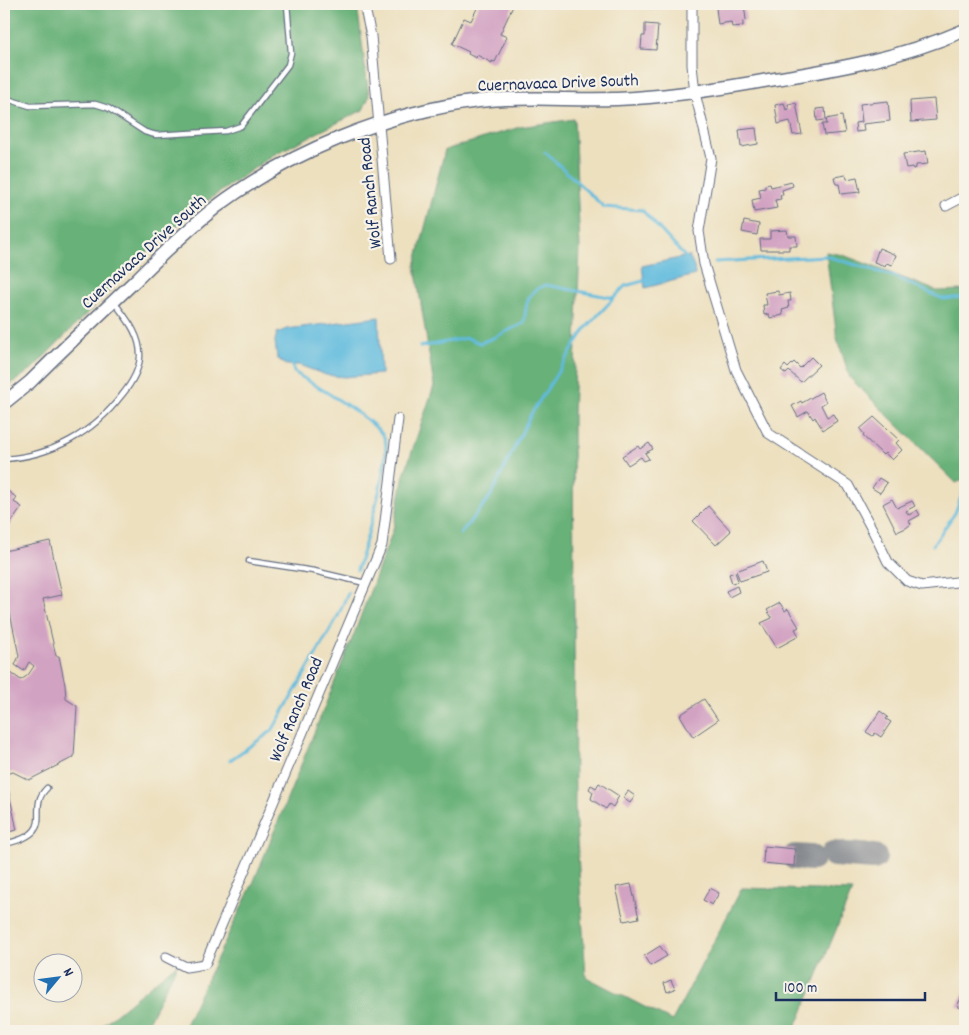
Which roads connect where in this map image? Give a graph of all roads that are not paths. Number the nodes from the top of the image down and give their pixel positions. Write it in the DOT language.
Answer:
graph roads {
  1 [pos="287,4"];
  2 [pos="364,4"];
  3 [pos="692,4"];
  4 [pos="965,30"];
  5 [pos="695,93"];
  6 [pos="4,98"];
  7 [pos="378,124"];
  8 [pos="965,196"];
  9 [pos="946,206"];
  10 [pos="391,258"];
  11 [pos="113,301"];
  12 [pos="4,403"];
  13 [pos="398,419"];
  14 [pos="4,459"];
  15 [pos="249,561"];
  16 [pos="965,581"];
  17 [pos="366,583"];
  18 [pos="47,788"];
  19 [pos="4,836"];
  20 [pos="5,844"];
  21 [pos="166,957"];
  1 -- 6 [label="lane"];
  2 -- 7 [label="street, Wolf Ranch Road"];
  3 -- 5 [label="street"];
  4 -- 5 [label="street, Cuernavaca Drive South"];
  5 -- 7 [label="street, Cuernavaca Drive South"];
  5 -- 16 [label="street"];
  7 -- 10 [label="street, Wolf Ranch Road"];
  7 -- 11 [label="street, Cuernavaca Drive South"];
  8 -- 9 [label="street"];
  11 -- 12 [label="street, Cuernavaca Drive South"];
  11 -- 14 [label="lane"];
  13 -- 17 [label="street, Wolf Ranch Road"];
  15 -- 17 [label="lane"];
  17 -- 21 [label="street, Wolf Ranch Road"];
  18 -- 20 [label="lane"];
  19 -- 20 [label="lane"];
}
